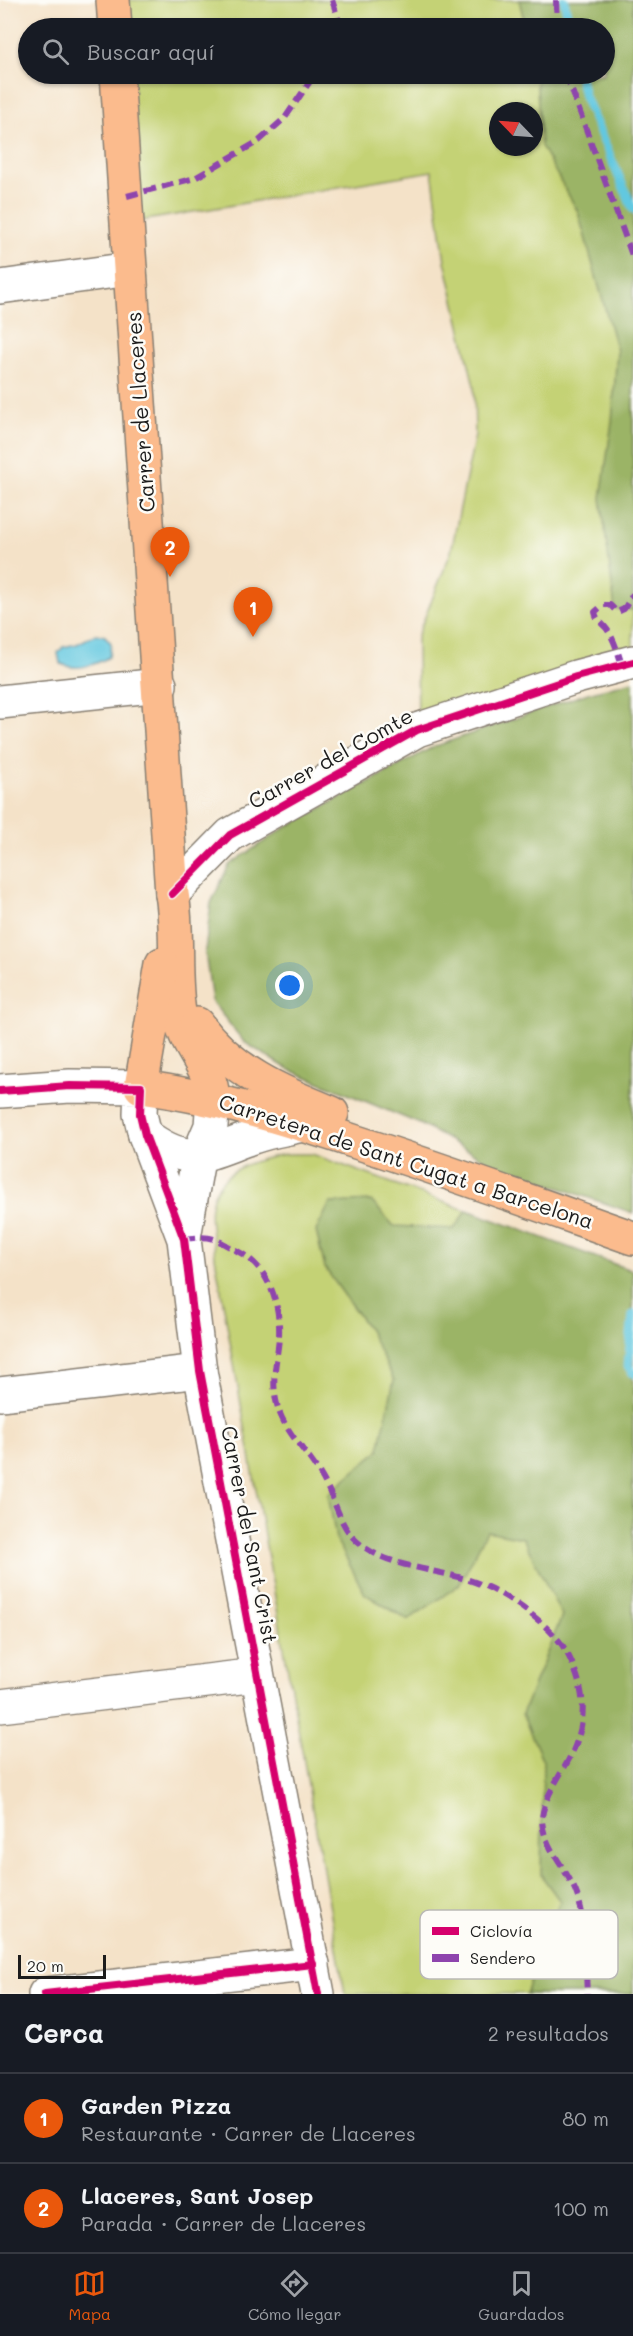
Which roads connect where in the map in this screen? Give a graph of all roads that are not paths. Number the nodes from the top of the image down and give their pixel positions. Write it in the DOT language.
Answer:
graph roads {
  1 [pos="113,0"];
  2 [pos="114,18"];
  3 [pos="118,84"];
  4 [pos="130,269"];
  5 [pos="0,287"];
  6 [pos="633,662"];
  7 [pos="160,685"];
  8 [pos="0,702"];
  9 [pos="172,894"];
  10 [pos="178,998"];
  11 [pos="141,1087"];
  12 [pos="0,1091"];
  13 [pos="213,1098"];
  14 [pos="303,1125"];
  15 [pos="145,1135"];
  16 [pos="199,1154"];
  17 [pos="434,1167"];
  18 [pos="619,1233"];
  19 [pos="184,1239"];
  20 [pos="200,1371"];
  21 [pos="0,1394"];
  22 [pos="257,1675"];
  23 [pos="0,1706"];
  24 [pos="316,1979"];
  25 [pos="45,1994"];
  1 -- 2 [label="main road"];
  3 -- 4 [label="main road, Carrer de Llaceres"];
  4 -- 5 [label="street"];
  4 -- 7 [label="main road, Carrer de Llaceres"];
  6 -- 9 [label="street, Carrer del Comte"];
  7 -- 8 [label="street"];
  7 -- 9 [label="main road, Carrer de Llaceres"];
  9 -- 10 [label="main road, Carrer del Sant Crist"];
  9 -- 11 [label="main road, Carrer del Sant Crist"];
  10 -- 13 [label="main road, Carrer del Sant Crist"];
  10 -- 17 [label="main road"];
  11 -- 12 [label="street"];
  11 -- 13 [label="main road, Carretera de Sant Cugat a Barcelona"];
  11 -- 15 [label="street, Carrer del Sant Crist"];
  13 -- 14 [label="main road, Carretera de Sant Cugat a Barcelona"];
  13 -- 16 [label="street, Carrer del Sant Crist"];
  14 -- 16 [label="street"];
  14 -- 17 [label="main road, Carretera de Sant Cugat a Barcelona"];
  15 -- 16 [label="street"];
  15 -- 19 [label="street, Carrer del Sant Crist"];
  16 -- 19 [label="street, Carrer del Sant Crist"];
  17 -- 18 [label="main road, Carretera de Sant Cugat a Barcelona"];
  19 -- 20 [label="street, Carrer del Sant Crist"];
  20 -- 21 [label="street"];
  20 -- 22 [label="street, Carrer del Sant Crist"];
  22 -- 23 [label="street"];
  22 -- 24 [label="street, Carrer del Sant Crist"];
  24 -- 25 [label="street"];
}
